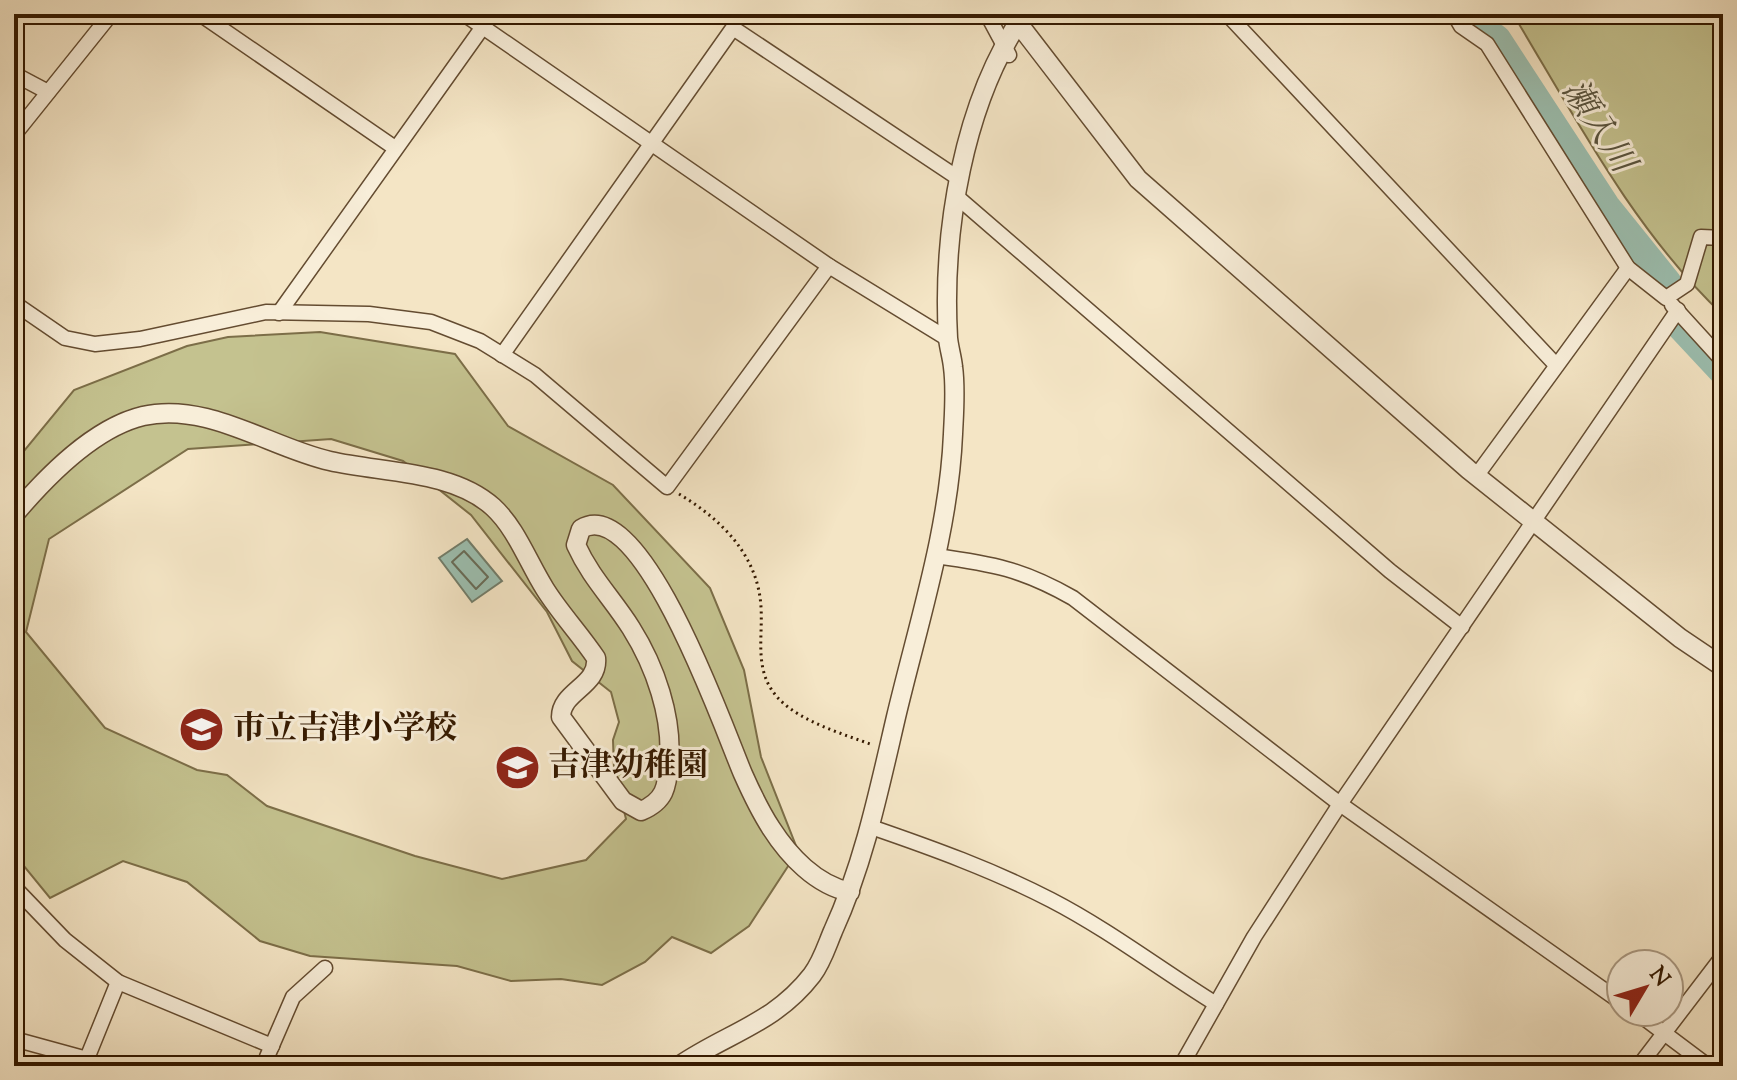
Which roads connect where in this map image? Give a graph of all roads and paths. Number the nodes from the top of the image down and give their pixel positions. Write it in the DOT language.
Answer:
graph roads {
  1 [pos="111,14"];
  2 [pos="200,14"];
  3 [pos="464,14"];
  4 [pos="492,14"];
  5 [pos="987,14"];
  6 [pos="1227,14"];
  7 [pos="1454,14"];
  8 [pos="1021,18"];
  9 [pos="482,27"];
  10 [pos="1007,51"];
  11 [pos="14,74"];
  12 [pos="48,92"];
  13 [pos="14,135"];
  14 [pos="653,145"];
  15 [pos="395,148"];
  16 [pos="957,187"];
  17 [pos="1723,238"];
  18 [pos="829,266"];
  19 [pos="1628,268"];
  20 [pos="1666,298"];
  21 [pos="14,303"];
  22 [pos="1678,310"];
  23 [pos="279,313"];
  24 [pos="948,339"];
  25 [pos="502,355"];
  26 [pos="1723,361"];
  27 [pos="1555,364"];
  28 [pos="1477,475"];
  29 [pos="667,487"];
  30 [pos="14,515"];
  31 [pos="1536,522"];
  32 [pos="936,556"];
  33 [pos="1462,627"];
  34 [pos="1723,667"];
  35 [pos="873,745"];
  36 [pos="1340,804"];
  37 [pos="871,827"];
  38 [pos="14,887"];
  39 [pos="850,892"];
  40 [pos="1723,956"];
  41 [pos="325,968"];
  42 [pos="118,982"];
  43 [pos="1605,991"];
  44 [pos="1216,1004"];
  45 [pos="1658,1028"];
  46 [pos="1665,1033"];
  47 [pos="14,1039"];
  48 [pos="272,1046"];
  49 [pos="88,1064"];
  50 [pos="267,1066"];
  51 [pos="679,1066"];
  52 [pos="1181,1066"];
  53 [pos="1639,1066"];
  54 [pos="1708,1066"];
  1 -- 12 [label="street"];
  2 -- 15 [label="street"];
  3 -- 9 [label="street"];
  4 -- 9 [label="street"];
  5 -- 10 [label="street"];
  6 -- 27 [label="street"];
  7 -- 19 [label="street"];
  8 -- 10 [label="street"];
  8 -- 28 [label="street"];
  9 -- 14 [label="street"];
  9 -- 15 [label="street"];
  10 -- 16 [label="street"];
  11 -- 12 [label="street"];
  12 -- 13 [label="street"];
  14 -- 16 [label="street"];
  14 -- 18 [label="street"];
  14 -- 25 [label="street"];
  15 -- 23 [label="street"];
  16 -- 24 [label="street"];
  16 -- 33 [label="street"];
  17 -- 20 [label="street"];
  18 -- 24 [label="street"];
  18 -- 29 [label="street"];
  19 -- 20 [label="street"];
  19 -- 27 [label="street"];
  20 -- 22 [label="street"];
  21 -- 23 [label="street"];
  22 -- 26 [label="street"];
  22 -- 31 [label="street"];
  23 -- 25 [label="street"];
  24 -- 32 [label="street"];
  25 -- 29 [label="street"];
  27 -- 28 [label="street"];
  28 -- 31 [label="street"];
  29 -- 35 [label="path"];
  30 -- 39 [label="street"];
  31 -- 33 [label="street"];
  31 -- 34 [label="street"];
  32 -- 36 [label="street"];
  32 -- 37 [label="street"];
  33 -- 36 [label="street"];
  36 -- 43 [label="street"];
  36 -- 44 [label="street"];
  37 -- 39 [label="street"];
  37 -- 44 [label="street"];
  38 -- 42 [label="street"];
  39 -- 51 [label="street"];
  40 -- 46 [label="street"];
  41 -- 48 [label="street"];
  42 -- 48 [label="street"];
  42 -- 49 [label="street"];
  44 -- 52 [label="street"];
  45 -- 46 [label="street"];
  46 -- 53 [label="street"];
  46 -- 54 [label="street"];
  47 -- 49 [label="street"];
  48 -- 50 [label="street"];
}
